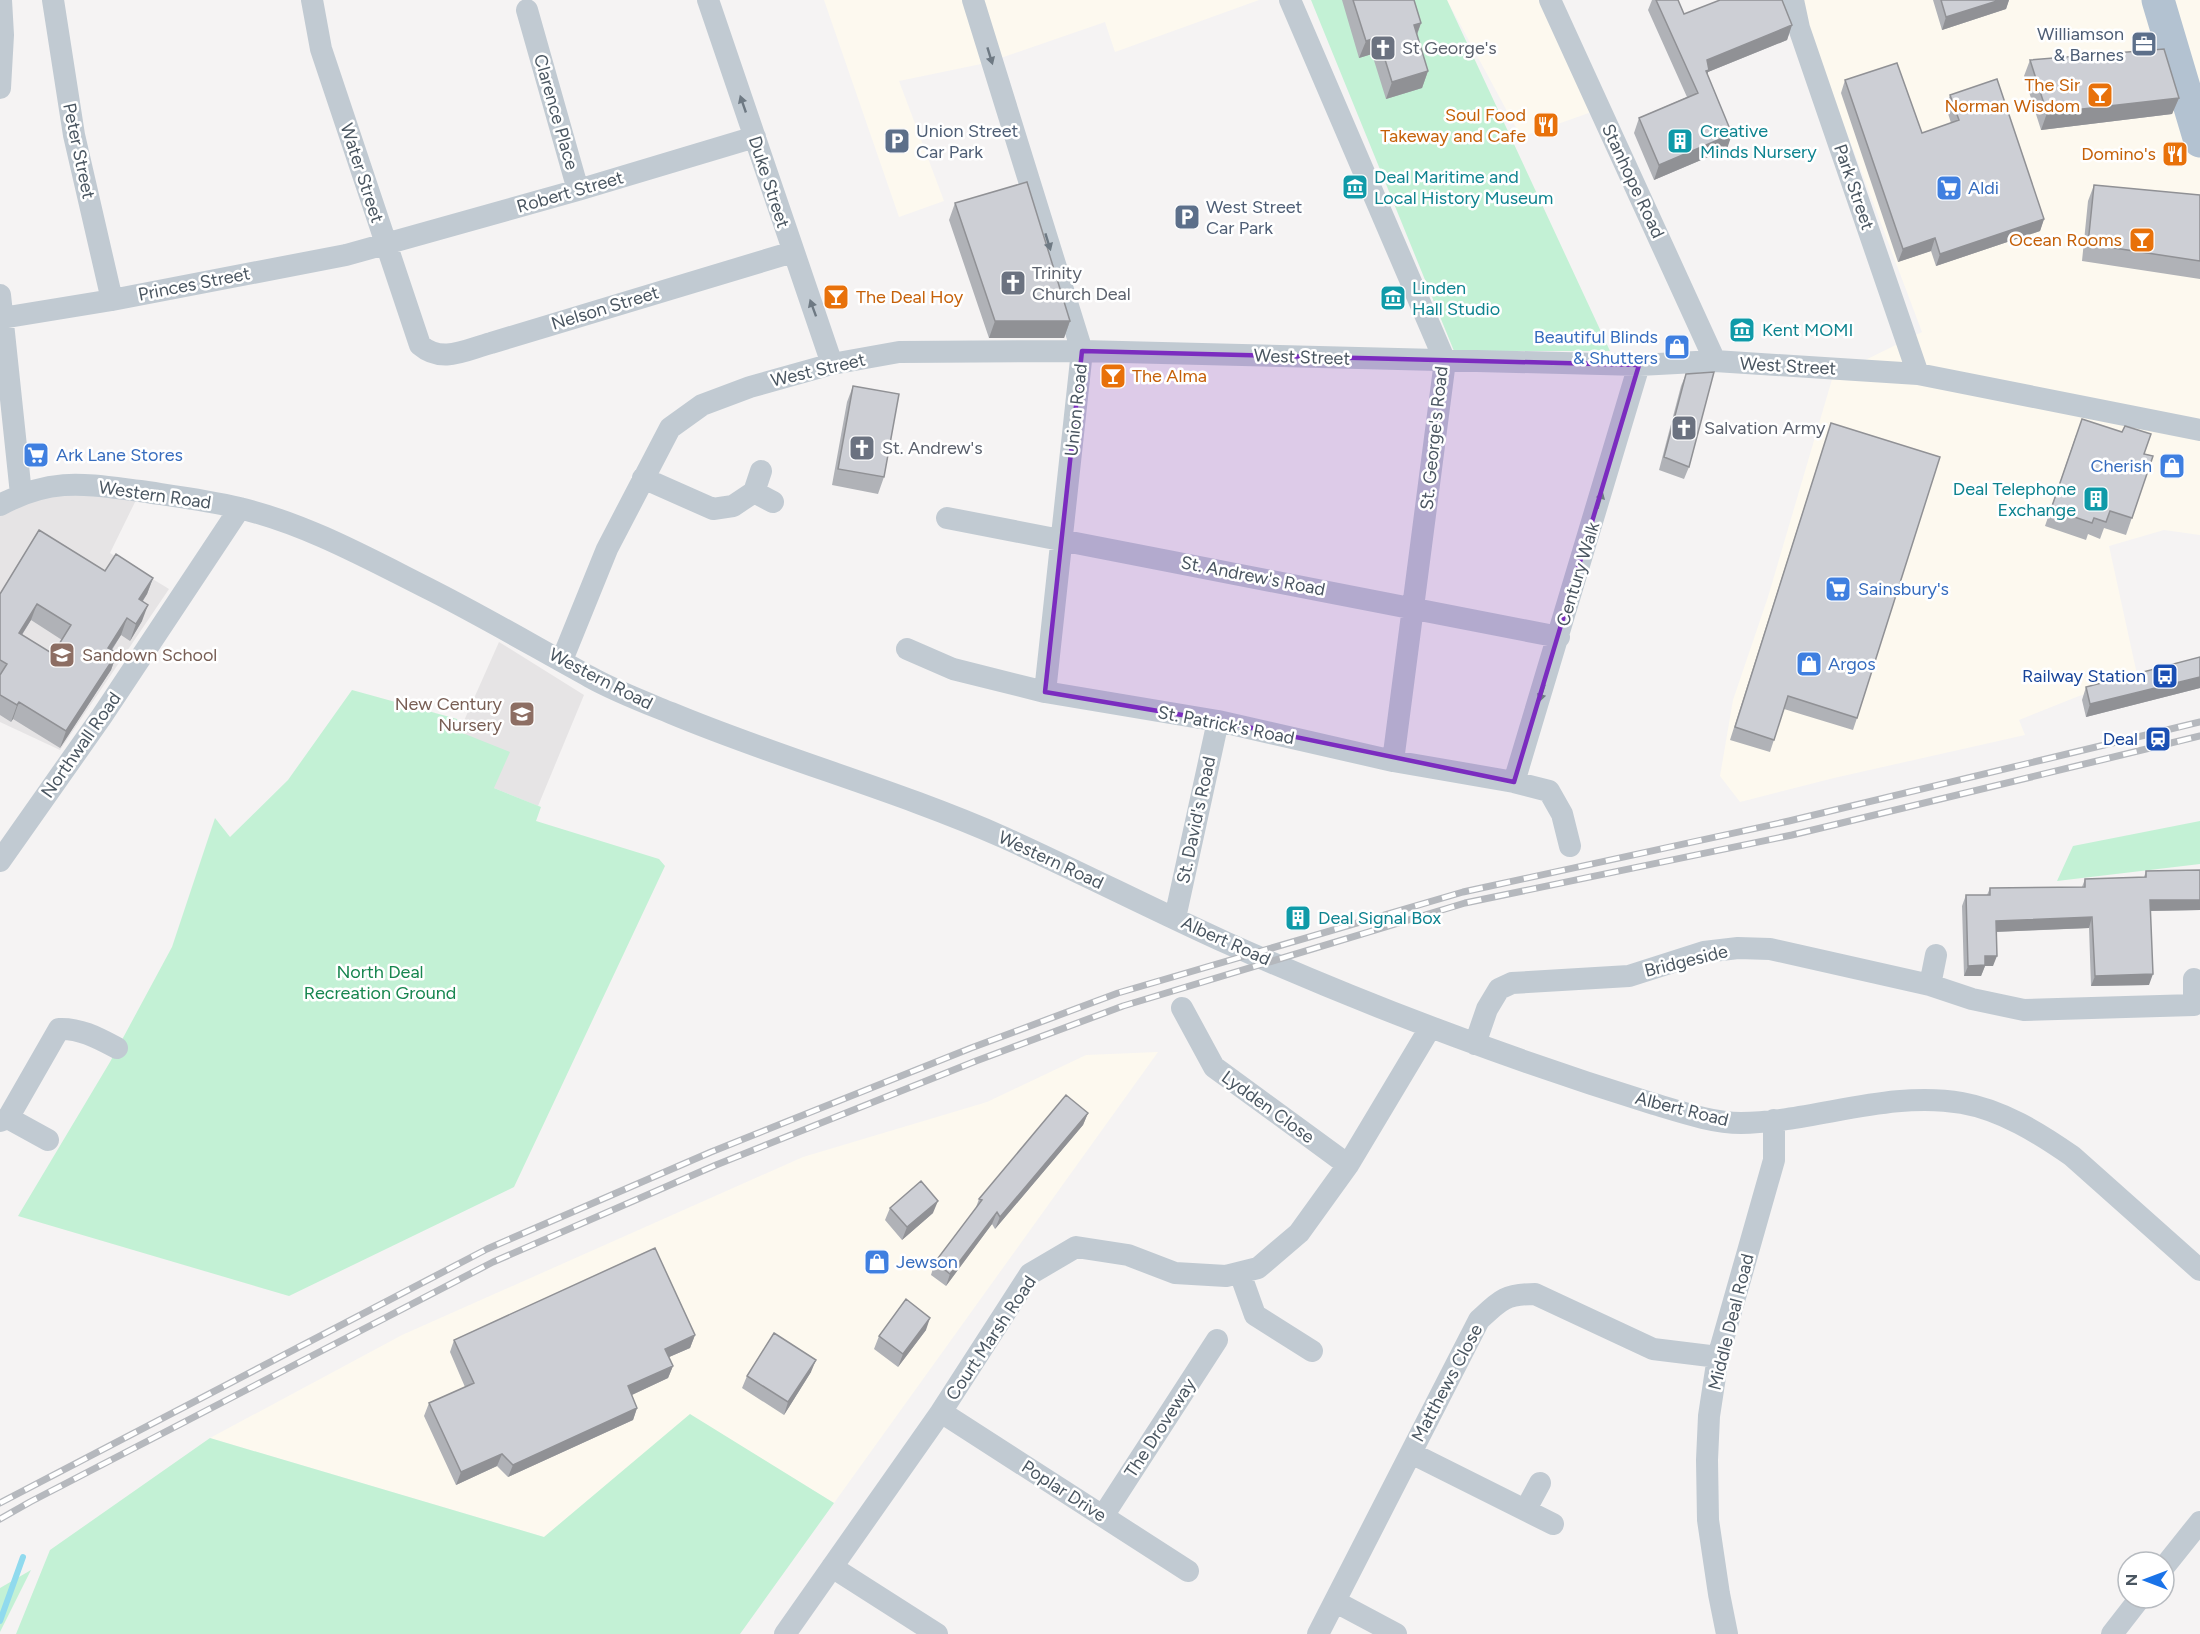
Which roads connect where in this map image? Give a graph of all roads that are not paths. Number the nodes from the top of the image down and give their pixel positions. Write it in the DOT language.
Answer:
graph roads {
  1 [pos="1,0"];
  2 [pos="53,0"];
  3 [pos="312,0"];
  4 [pos="708,0"];
  5 [pos="973,0"];
  6 [pos="1290,0"];
  7 [pos="1550,0"];
  8 [pos="1793,0"];
  9 [pos="2158,0"];
  10 [pos="527,10"];
  11 [pos="0,88"];
  12 [pos="755,137"];
  13 [pos="2200,141"];
  14 [pos="578,190"];
  15 [pos="385,245"];
  16 [pos="793,252"];
  17 [pos="0,295"];
  18 [pos="112,300"];
  19 [pos="2,318"];
  20 [pos="420,345"];
  21 [pos="1082,351"];
  22 [pos="1445,361"];
  23 [pos="1715,361"];
  24 [pos="832,364"];
  25 [pos="1640,365"];
  26 [pos="1918,374"];
  27 [pos="2200,430"];
  28 [pos="643,478"];
  29 [pos="763,488"];
  30 [pos="21,494"];
  31 [pos="0,506"];
  32 [pos="240,508"];
  33 [pos="947,518"];
  34 [pos="1062,538"];
  35 [pos="1414,608"];
  36 [pos="1559,637"];
  37 [pos="907,649"];
  38 [pos="562,660"];
  39 [pos="1045,692"];
  40 [pos="1218,721"];
  41 [pos="1393,761"];
  42 [pos="1514,782"];
  43 [pos="1570,846"];
  44 [pos="0,861"];
  45 [pos="1174,918"];
  46 [pos="1936,955"];
  47 [pos="2194,979"];
  48 [pos="1930,985"];
  49 [pos="1182,1008"];
  50 [pos="1430,1028"];
  51 [pos="1475,1044"];
  52 [pos="117,1048"];
  53 [pos="4,1120"];
  54 [pos="1774,1120"];
  55 [pos="48,1140"];
  56 [pos="1348,1165"];
  57 [pos="2200,1270"];
  58 [pos="1240,1273"];
  59 [pos="1217,1340"];
  60 [pos="1312,1351"];
  61 [pos="1718,1357"];
  62 [pos="940,1412"];
  63 [pos="1411,1453"];
  64 [pos="1540,1483"];
  65 [pos="1526,1509"];
  66 [pos="1103,1516"];
  67 [pos="2200,1522"];
  68 [pos="1553,1524"];
  69 [pos="2176,1552"];
  70 [pos="832,1567"];
  71 [pos="1188,1570"];
  72 [pos="1336,1602"];
  73 [pos="2131,1610"];
  74 [pos="785,1634"];
  75 [pos="937,1634"];
  76 [pos="1318,1634"];
  77 [pos="1396,1634"];
  78 [pos="1728,1634"];
  79 [pos="2112,1634"];
  1 -- 11 [label="street"];
  2 -- 18 [label="street, Peter Street"];
  3 -- 15 [label="street, Water Street"];
  12 -- 4 [label="street, Duke Street, one-way"];
  5 -- 21 [label="street, Union Road, one-way"];
  6 -- 22 [label="street, St. George's Road"];
  7 -- 23 [label="street, Stanhope Road"];
  8 -- 26 [label="street, Park Street"];
  9 -- 13 [label="main road"];
  10 -- 14 [label="street, Clarence Place"];
  12 -- 14 [label="street, Robert Street"];
  12 -- 16 [label="street, Duke Street"];
  14 -- 15 [label="street, Robert Street"];
  15 -- 18 [label="street, Princes Street"];
  15 -- 20 [label="street, Water Street"];
  16 -- 20 [label="street, Nelson Street"];
  24 -- 16 [label="street, Duke Street, one-way"];
  17 -- 19 [label="street"];
  18 -- 19 [label="street, Princes Street"];
  19 -- 30 [label="street"];
  21 -- 22 [label="street, West Street"];
  21 -- 24 [label="street, West Street"];
  21 -- 34 [label="street, Union Road"];
  22 -- 25 [label="street, West Street"];
  22 -- 35 [label="street, St. George's Road"];
  23 -- 25 [label="street, West Street"];
  23 -- 26 [label="street, West Street"];
  24 -- 28 [label="street, West Street"];
  36 -- 25 [label="street, Century Walk, one-way"];
  26 -- 27 [label="street, West Street"];
  28 -- 29 [label="street"];
  28 -- 38 [label="street, West Street"];
  30 -- 31 [label="street, Western Road"];
  30 -- 32 [label="street, Western Road"];
  32 -- 38 [label="street, Western Road"];
  32 -- 44 [label="street, Northwall Road"];
  33 -- 34 [label="street, St. Andrew's Road"];
  34 -- 35 [label="street, St. Andrew's Road"];
  34 -- 39 [label="street, Union Road"];
  35 -- 36 [label="street, St. Andrew's Road"];
  35 -- 41 [label="street, St. George's Road"];
  36 -- 42 [label="street, Century Walk, one-way"];
  37 -- 39 [label="street, St. Patrick's Road"];
  38 -- 45 [label="street, Western Road"];
  39 -- 40 [label="street, St. Patrick's Road"];
  40 -- 41 [label="street, St. Patrick's Road"];
  40 -- 45 [label="street, St. David's Road"];
  41 -- 42 [label="street, St. Patrick's Road"];
  42 -- 43 [label="street, St. Patrick's Road"];
  45 -- 50 [label="street, Albert Road"];
  46 -- 48 [label="street"];
  47 -- 48 [label="street, Bridgeside"];
  48 -- 51 [label="street, Bridgeside"];
  49 -- 56 [label="street, Lydden Close"];
  50 -- 51 [label="street, Albert Road"];
  50 -- 56 [label="street, Court Marsh Road"];
  51 -- 54 [label="street, Albert Road"];
  52 -- 53 [label="street"];
  53 -- 55 [label="street"];
  54 -- 57 [label="street, Albert Road"];
  54 -- 61 [label="street, Middle Deal Road"];
  56 -- 58 [label="street, Court Marsh Road"];
  58 -- 60 [label="street"];
  58 -- 62 [label="street, Court Marsh Road"];
  59 -- 66 [label="street, The Droveway"];
  61 -- 63 [label="street, Matthews Close"];
  61 -- 78 [label="street, Middle Deal Road"];
  62 -- 66 [label="street, Poplar Drive"];
  62 -- 70 [label="street, Court Marsh Road"];
  63 -- 65 [label="street, Matthews Close"];
  63 -- 72 [label="street, Matthews Close"];
  64 -- 65 [label="street"];
  65 -- 68 [label="street, Matthews Close"];
  66 -- 71 [label="street, Poplar Drive"];
  67 -- 69 [label="street"];
  70 -- 74 [label="street, Court Marsh Road"];
  70 -- 75 [label="street"];
  72 -- 76 [label="street, Matthews Close"];
  72 -- 77 [label="street"];
  73 -- 79 [label="street"];
}
